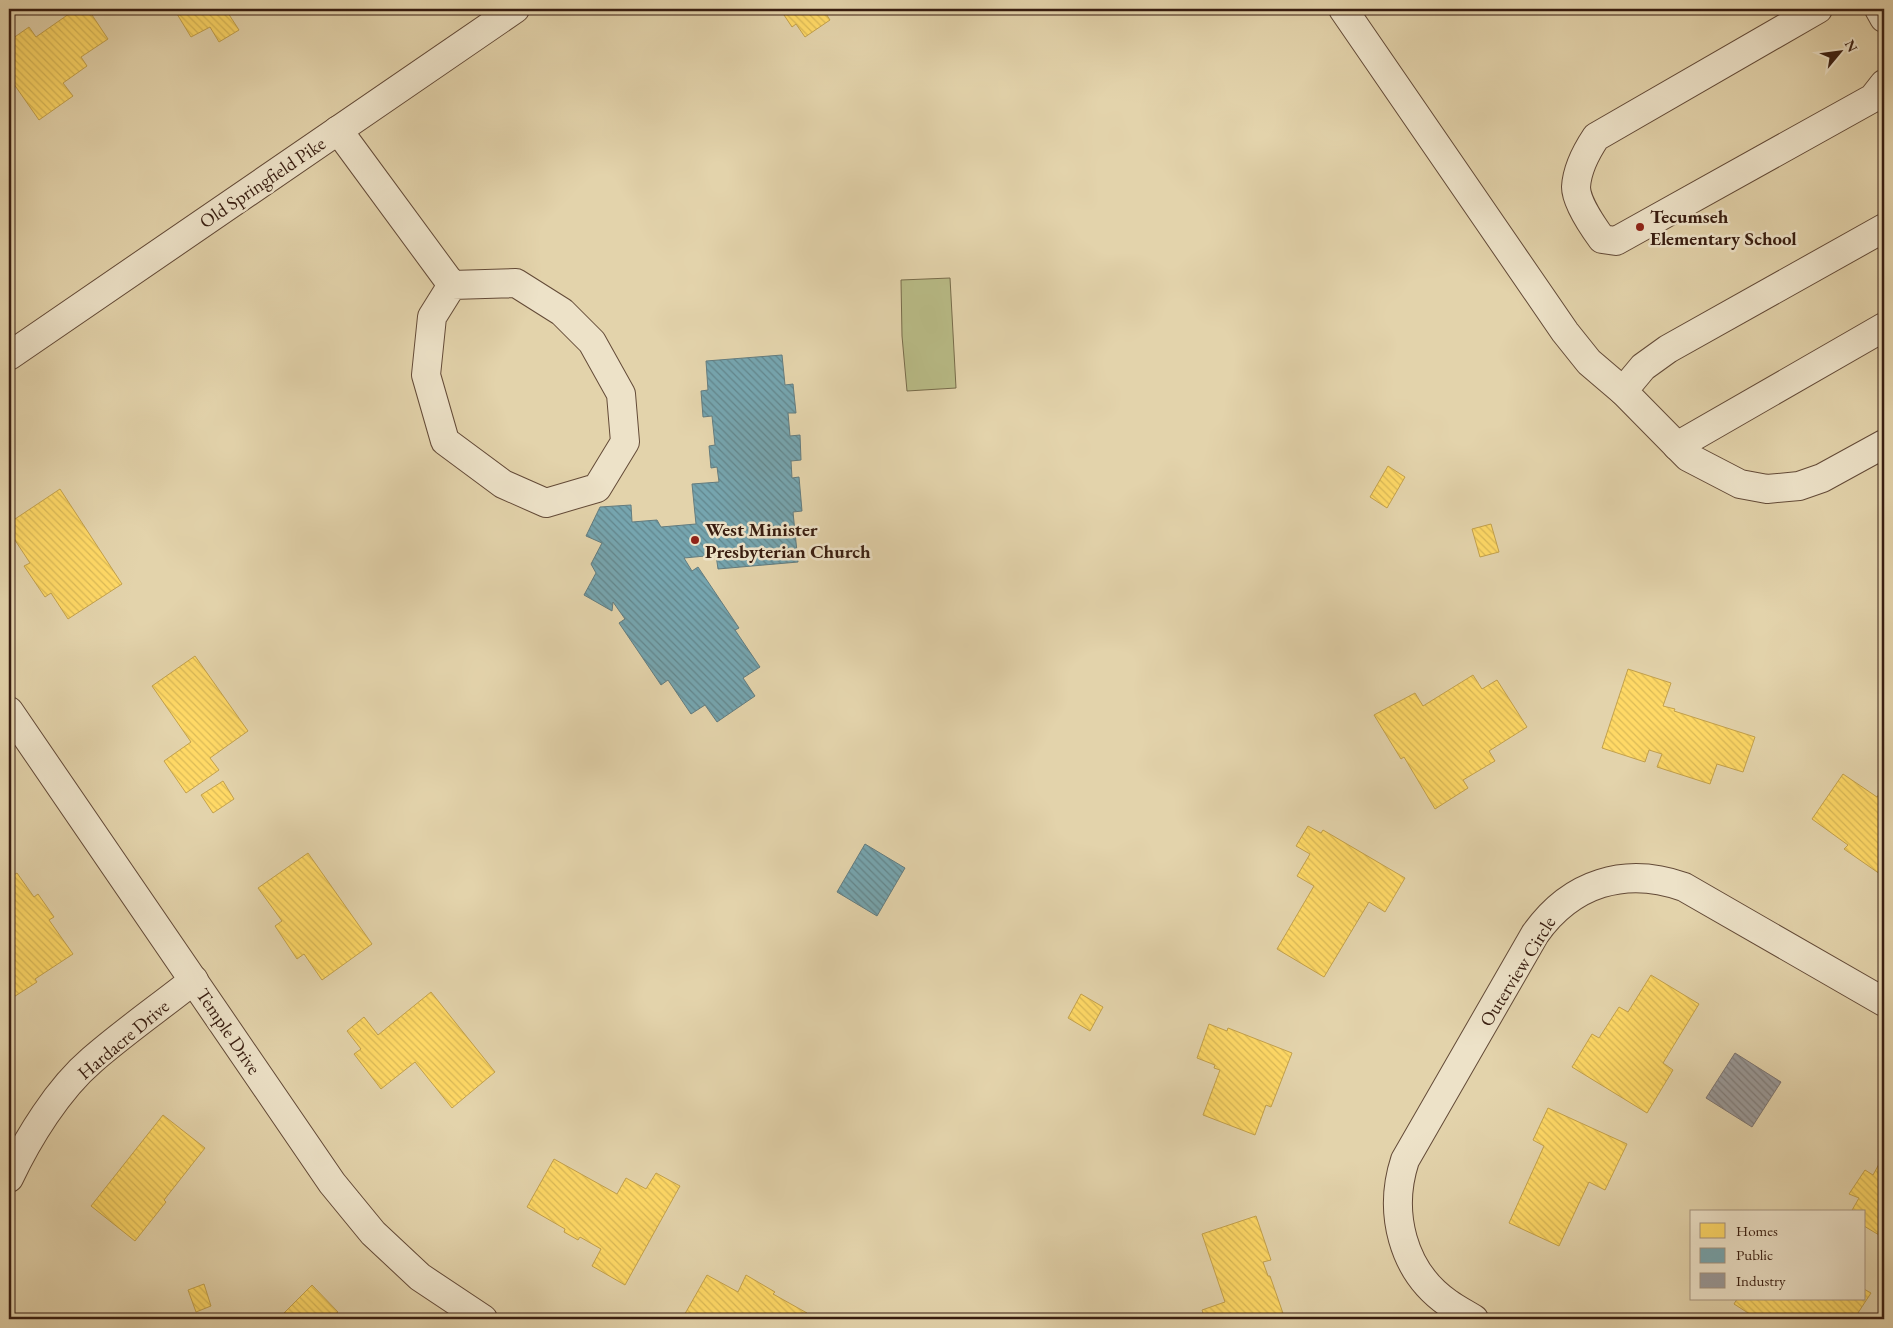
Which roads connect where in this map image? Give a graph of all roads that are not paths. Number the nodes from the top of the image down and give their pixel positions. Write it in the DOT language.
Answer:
graph roads {
  1 [pos="515,9"];
  2 [pos="1343,9"];
  3 [pos="1818,9"];
  4 [pos="1879,9"];
  5 [pos="1884,18"];
  6 [pos="1884,84"];
  7 [pos="338,130"];
  8 [pos="1884,228"];
  9 [pos="452,285"];
  10 [pos="1884,327"];
  11 [pos="9,356"];
  12 [pos="1623,391"];
  13 [pos="1884,444"];
  14 [pos="1677,446"];
  15 [pos="9,711"];
  16 [pos="194,980"];
  17 [pos="1884,1002"];
  18 [pos="9,1178"];
  19 [pos="483,1319"];
  20 [pos="1474,1319"];
  1 -- 7 [label="street, Old Springfield Pike"];
  2 -- 12 [label="street"];
  3 -- 6 [label="street"];
  4 -- 5 [label="street"];
  7 -- 9 [label="street"];
  7 -- 11 [label="street, Old Springfield Pike"];
  8 -- 12 [label="street"];
  9 -- 9 [label="street"];
  10 -- 14 [label="street"];
  12 -- 14 [label="street"];
  13 -- 14 [label="street"];
  15 -- 16 [label="street, Temple Drive"];
  16 -- 18 [label="street, Hardacre Drive"];
  16 -- 19 [label="street, Temple Drive"];
  17 -- 20 [label="street, Outerview Circle"];
}
